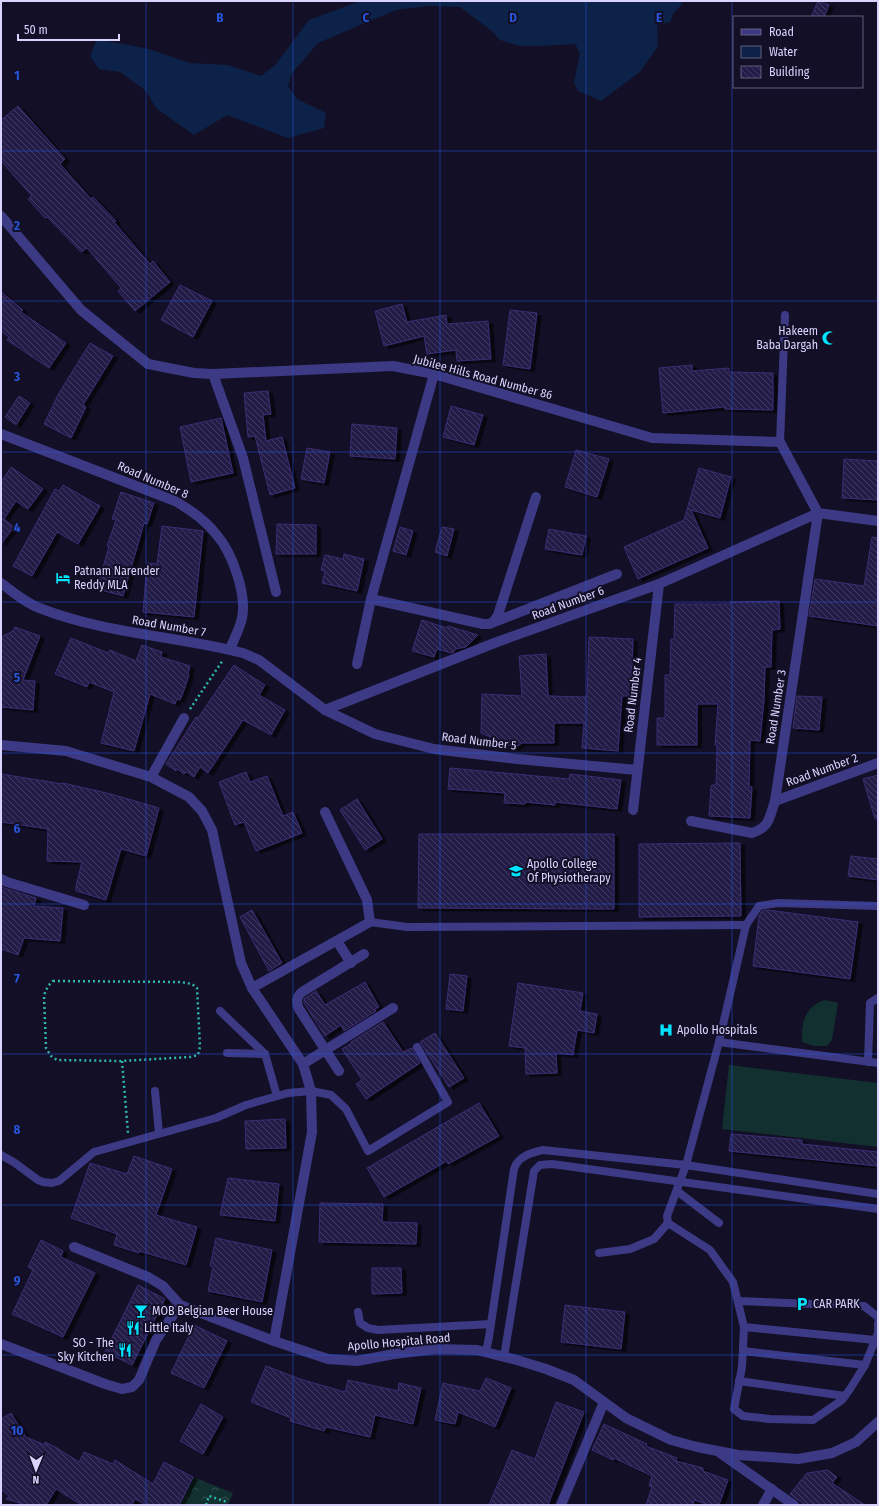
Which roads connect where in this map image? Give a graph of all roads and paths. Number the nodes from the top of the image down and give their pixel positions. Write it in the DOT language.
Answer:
graph roads {
  1 [pos="1,216"];
  2 [pos="785,315"];
  3 [pos="213,374"];
  4 [pos="434,374"];
  5 [pos="1,434"];
  6 [pos="780,442"];
  7 [pos="536,497"];
  8 [pos="818,513"];
  9 [pos="878,521"];
  10 [pos="616,574"];
  11 [pos="1,583"];
  12 [pos="659,584"];
  13 [pos="276,592"];
  14 [pos="371,599"];
  15 [pos="494,622"];
  16 [pos="230,649"];
  17 [pos="357,664"];
  18 [pos="325,710"];
  19 [pos="184,718"];
  20 [pos="1,745"];
  21 [pos="878,763"];
  22 [pos="637,770"];
  23 [pos="152,777"];
  24 [pos="775,801"];
  25 [pos="633,810"];
  26 [pos="325,812"];
  27 [pos="691,821"];
  28 [pos="1,879"];
  29 [pos="84,904"];
  30 [pos="878,906"];
  31 [pos="370,922"];
  32 [pos="746,925"];
  33 [pos="337,941"];
  34 [pos="364,954"];
  35 [pos="350,963"];
  36 [pos="252,988"];
  37 [pos="878,998"];
  38 [pos="393,1008"];
  39 [pos="220,1011"];
  40 [pos="719,1042"];
  41 [pos="417,1047"];
  42 [pos="325,1050"];
  43 [pos="227,1053"];
  44 [pos="265,1054"];
  45 [pos="122,1061"];
  46 [pos="868,1062"];
  47 [pos="878,1063"];
  48 [pos="303,1064"];
  49 [pos="338,1070"];
  50 [pos="155,1091"];
  51 [pos="311,1091"];
  52 [pos="277,1096"];
  53 [pos="159,1133"];
  54 [pos="129,1141"];
  55 [pos="1,1155"];
  56 [pos="686,1166"];
  57 [pos="681,1182"];
  58 [pos="678,1191"];
  59 [pos="878,1194"];
  60 [pos="878,1209"];
  61 [pos="668,1223"];
  62 [pos="719,1223"];
  63 [pos="74,1248"];
  64 [pos="600,1253"];
  65 [pos="738,1301"];
  66 [pos="180,1305"];
  67 [pos="358,1312"];
  68 [pos="878,1317"];
  69 [pos="878,1323"];
  70 [pos="491,1324"];
  71 [pos="744,1327"];
  72 [pos="875,1340"];
  73 [pos="274,1341"];
  74 [pos="1,1344"];
  75 [pos="743,1351"];
  76 [pos="486,1352"];
  77 [pos="504,1357"];
  78 [pos="865,1365"];
  79 [pos="739,1380"];
  80 [pos="845,1396"];
  81 [pos="604,1402"];
  82 [pos="878,1422"];
  83 [pos="717,1451"];
  84 [pos="772,1490"];
  85 [pos="226,1502"];
  86 [pos="206,1505"];
  87 [pos="561,1505"];
  88 [pos="763,1505"];
  89 [pos="794,1505"];
  1 -- 3 [label="street, Jubilee Hills Road Number 86"];
  2 -- 6 [label="lane"];
  3 -- 4 [label="street, Jubilee Hills Road Number 86"];
  3 -- 13 [label="street"];
  4 -- 6 [label="street, Jubilee Hills Road Number 86"];
  4 -- 14 [label="street"];
  5 -- 16 [label="street, Road Number 8"];
  6 -- 8 [label="street"];
  7 -- 15 [label="street"];
  8 -- 9 [label="street"];
  8 -- 12 [label="street, Road Number 6"];
  8 -- 24 [label="street, Road Number 3"];
  10 -- 15 [label="street"];
  11 -- 16 [label="street, Road Number 7"];
  12 -- 18 [label="street, Road Number 6"];
  12 -- 22 [label="street, Road Number 4"];
  14 -- 15 [label="street"];
  14 -- 17 [label="street"];
  16 -- 18 [label="street, Road Number 7"];
  16 -- 19 [label="path"];
  18 -- 22 [label="street, Road Number 5"];
  19 -- 23 [label="street"];
  20 -- 23 [label="street"];
  21 -- 24 [label="street, Road Number 2"];
  22 -- 25 [label="street, Road Number 4"];
  23 -- 36 [label="street"];
  24 -- 27 [label="street, Road Number 3"];
  26 -- 31 [label="street"];
  28 -- 29 [label="street"];
  30 -- 32 [label="lane"];
  31 -- 32 [label="lane"];
  31 -- 33 [label="street"];
  32 -- 40 [label="lane"];
  33 -- 35 [label="street"];
  33 -- 36 [label="street"];
  34 -- 35 [label="street"];
  35 -- 42 [label="street"];
  36 -- 48 [label="street"];
  37 -- 46 [label="lane"];
  38 -- 42 [label="street"];
  39 -- 44 [label="lane"];
  40 -- 46 [label="lane"];
  40 -- 56 [label="lane"];
  41 -- 51 [label="lane"];
  42 -- 48 [label="street"];
  42 -- 49 [label="street"];
  43 -- 44 [label="lane"];
  44 -- 52 [label="lane"];
  45 -- 45 [label="path"];
  45 -- 54 [label="path"];
  46 -- 47 [label="lane"];
  48 -- 51 [label="street"];
  50 -- 53 [label="lane"];
  51 -- 52 [label="lane"];
  51 -- 73 [label="street"];
  52 -- 53 [label="lane"];
  53 -- 54 [label="lane"];
  54 -- 55 [label="lane"];
  56 -- 57 [label="lane"];
  56 -- 59 [label="lane"];
  56 -- 70 [label="lane"];
  57 -- 58 [label="lane"];
  57 -- 60 [label="lane"];
  57 -- 77 [label="lane"];
  58 -- 61 [label="lane"];
  58 -- 62 [label="lane"];
  61 -- 64 [label="lane"];
  61 -- 65 [label="lane"];
  63 -- 66 [label="street"];
  65 -- 68 [label="lane"];
  65 -- 71 [label="lane"];
  66 -- 73 [label="street, Apollo Hospital Road"];
  66 -- 74 [label="street"];
  67 -- 70 [label="lane"];
  69 -- 72 [label="lane"];
  70 -- 76 [label="lane"];
  71 -- 72 [label="lane"];
  71 -- 75 [label="lane"];
  72 -- 78 [label="lane"];
  73 -- 76 [label="street, Apollo Hospital Road"];
  75 -- 78 [label="lane"];
  75 -- 79 [label="lane"];
  76 -- 77 [label="street, Apollo Hospital Road"];
  77 -- 81 [label="street, Apollo Hospital Road"];
  78 -- 80 [label="lane"];
  79 -- 80 [label="lane"];
  79 -- 80 [label="lane"];
  81 -- 83 [label="street, Apollo Hospital Road"];
  81 -- 87 [label="street"];
  82 -- 83 [label="street, Apollo Hospital Road"];
  83 -- 84 [label="street"];
  84 -- 88 [label="street"];
  84 -- 89 [label="street"];
  85 -- 86 [label="path"];
}
